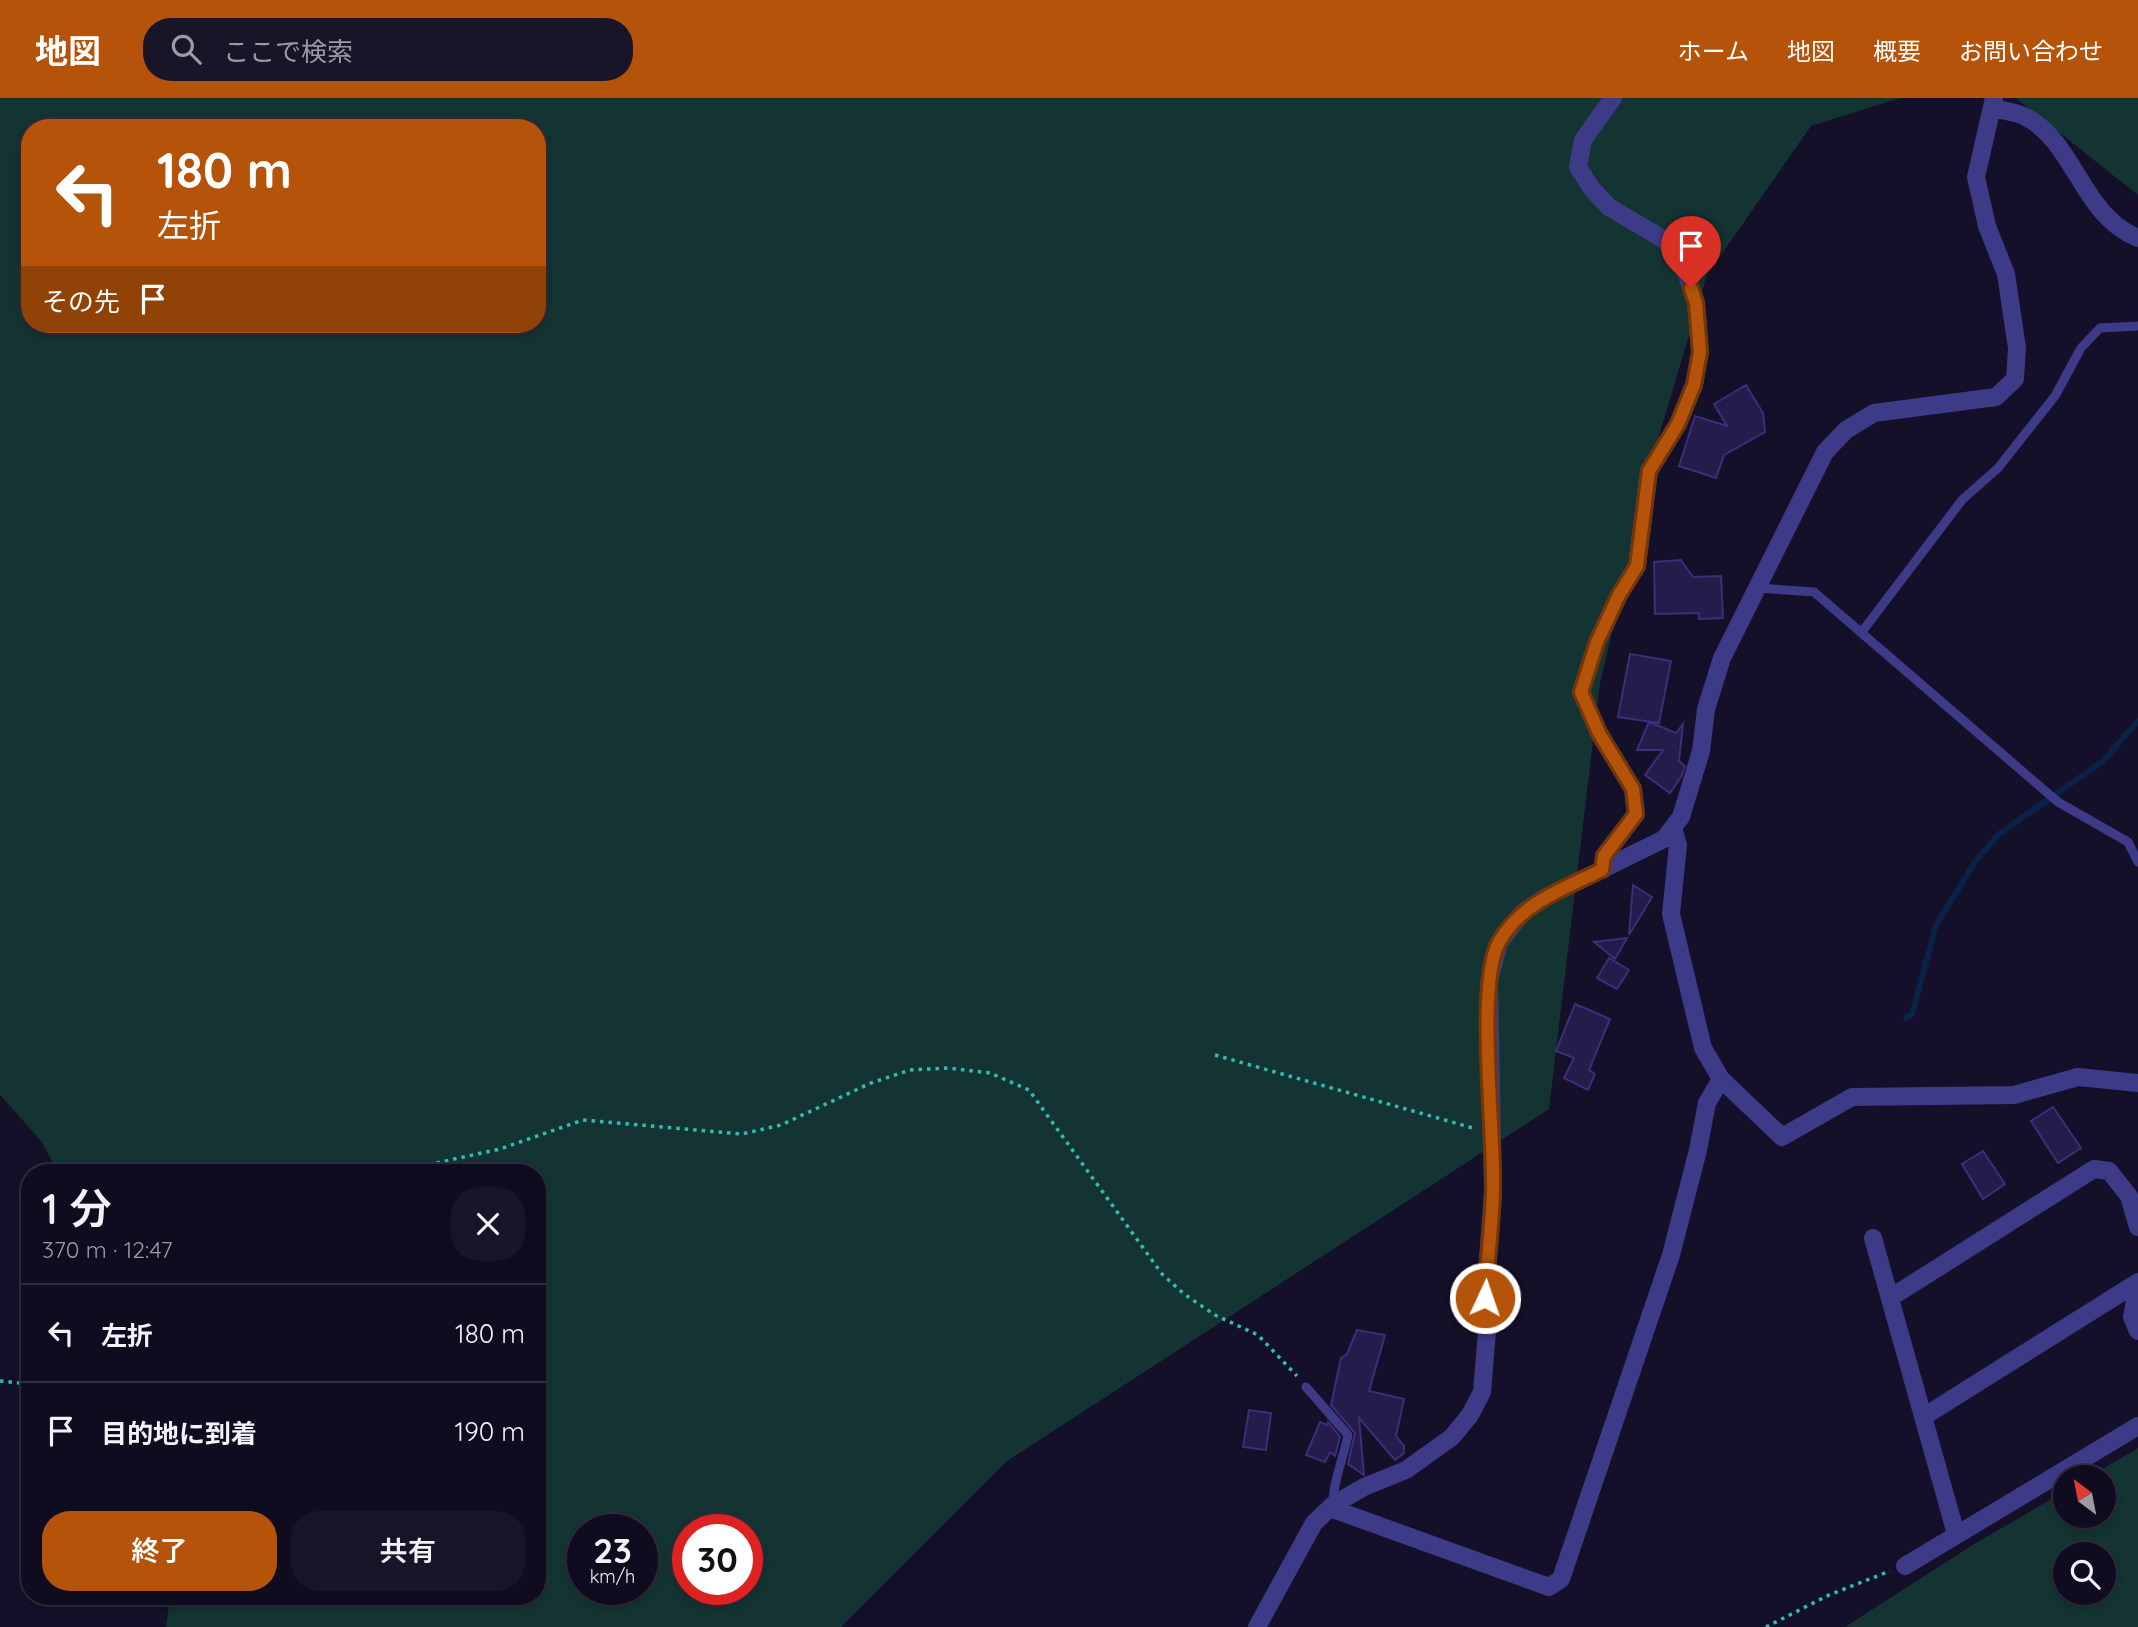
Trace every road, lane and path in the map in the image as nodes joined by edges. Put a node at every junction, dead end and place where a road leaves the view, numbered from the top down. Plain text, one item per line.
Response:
1 (1613, 98) edge
2 (1993, 103) edge
3 (2138, 238) edge
4 (2138, 326) edge
5 (1757, 588) junction
6 (1861, 633) junction
7 (1673, 828) junction
8 (2138, 862) edge
9 (1602, 870) junction
10 (1215, 1055) dead end
11 (1721, 1079) junction
12 (2138, 1083) edge
13 (1492, 1134) junction
14 (432, 1164) edge
15 (2133, 1191) edge
16 (2138, 1227) edge
17 (1873, 1238) dead end
18 (2138, 1283) edge
19 (1890, 1298) junction
20 (2138, 1331) edge
21 (0, 1381) edge
22 (21, 1383) edge
23 (1306, 1387) joint
24 (1923, 1417) junction
25 (2138, 1426) edge
26 (1331, 1507) junction
27 (1956, 1534) junction
28 (1905, 1566) joint
29 (1257, 1627) edge
30 (1766, 1627) edge

1 - 9 street
2 - 3 street
2 - 5 street
4 - 6 lane
5 - 6 lane
5 - 7 street
6 - 8 lane
7 - 9 street
7 - 11 street
9 - 13 street
10 - 13 path
11 - 12 street
11 - 26 street
13 - 26 street
14 - 23 path
15 - 16 street
15 - 19 street
17 - 19 street
18 - 20 street
18 - 24 street
19 - 24 street
21 - 22 path
23 - 26 lane
24 - 27 street
25 - 27 street
26 - 29 street
27 - 28 street
28 - 30 path

